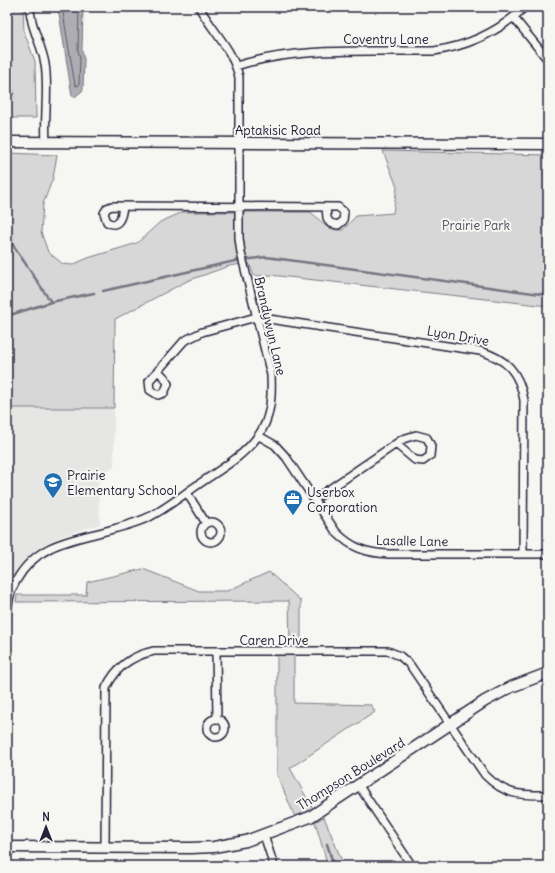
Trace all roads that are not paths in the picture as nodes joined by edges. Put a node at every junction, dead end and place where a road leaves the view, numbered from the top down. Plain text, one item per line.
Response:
1 (30, 7) edge
2 (199, 7) edge
3 (525, 7) edge
4 (514, 18) junction
5 (547, 56) edge
6 (236, 66) junction
7 (7, 142) edge
8 (46, 142) junction
9 (240, 143) junction
10 (548, 144) edge
11 (123, 206) dead end
12 (240, 206) junction
13 (326, 207) dead end
14 (256, 317) junction
15 (158, 371) dead end
16 (259, 436) junction
17 (396, 444) junction
18 (186, 492) junction
19 (315, 499) junction
20 (206, 523) dead end
21 (523, 554) junction
22 (548, 554) edge
23 (7, 650) edge
24 (216, 651) junction
25 (548, 673) edge
26 (7, 682) edge
27 (216, 719) dead end
28 (451, 725) junction
29 (359, 786) junction
30 (548, 795) edge
31 (264, 835) junction
32 (7, 847) edge
33 (105, 848) junction
34 (274, 866) edge
35 (412, 866) edge

1 - 8 street
2 - 6 street, Brandywyn Lane
3 - 4 street, Coventry Lane
4 - 5 street
4 - 6 street, Coventry Lane
6 - 9 street, Brandywyn Lane
7 - 8 street, Aptakisic Road
8 - 9 street, Aptakisic Road
9 - 10 street, Aptakisic Road
9 - 12 street, Brandywyn Lane
11 - 12 street
12 - 13 street
12 - 14 street, Brandywyn Lane
14 - 15 street
14 - 16 street, Brandywyn Lane
14 - 21 street, Lyon Drive
16 - 18 street, Brandywyn Lane
16 - 19 street, Lasalle Lane
17 - 17 street
17 - 19 street
18 - 20 street
18 - 23 street, Brandywyn Lane
19 - 21 street, Lasalle Lane
21 - 22 street, Lasalle Lane
23 - 26 street, Brandywyn Lane
24 - 27 street
24 - 28 street, Caren Drive
24 - 33 street, Caren Drive
25 - 28 street, Thompson Boulevard
28 - 29 street, Thompson Boulevard
28 - 30 street, Caren Drive
29 - 31 street, Thompson Boulevard
29 - 35 street
31 - 33 street, Thompson Boulevard
31 - 34 street
32 - 33 street, Thompson Boulevard

